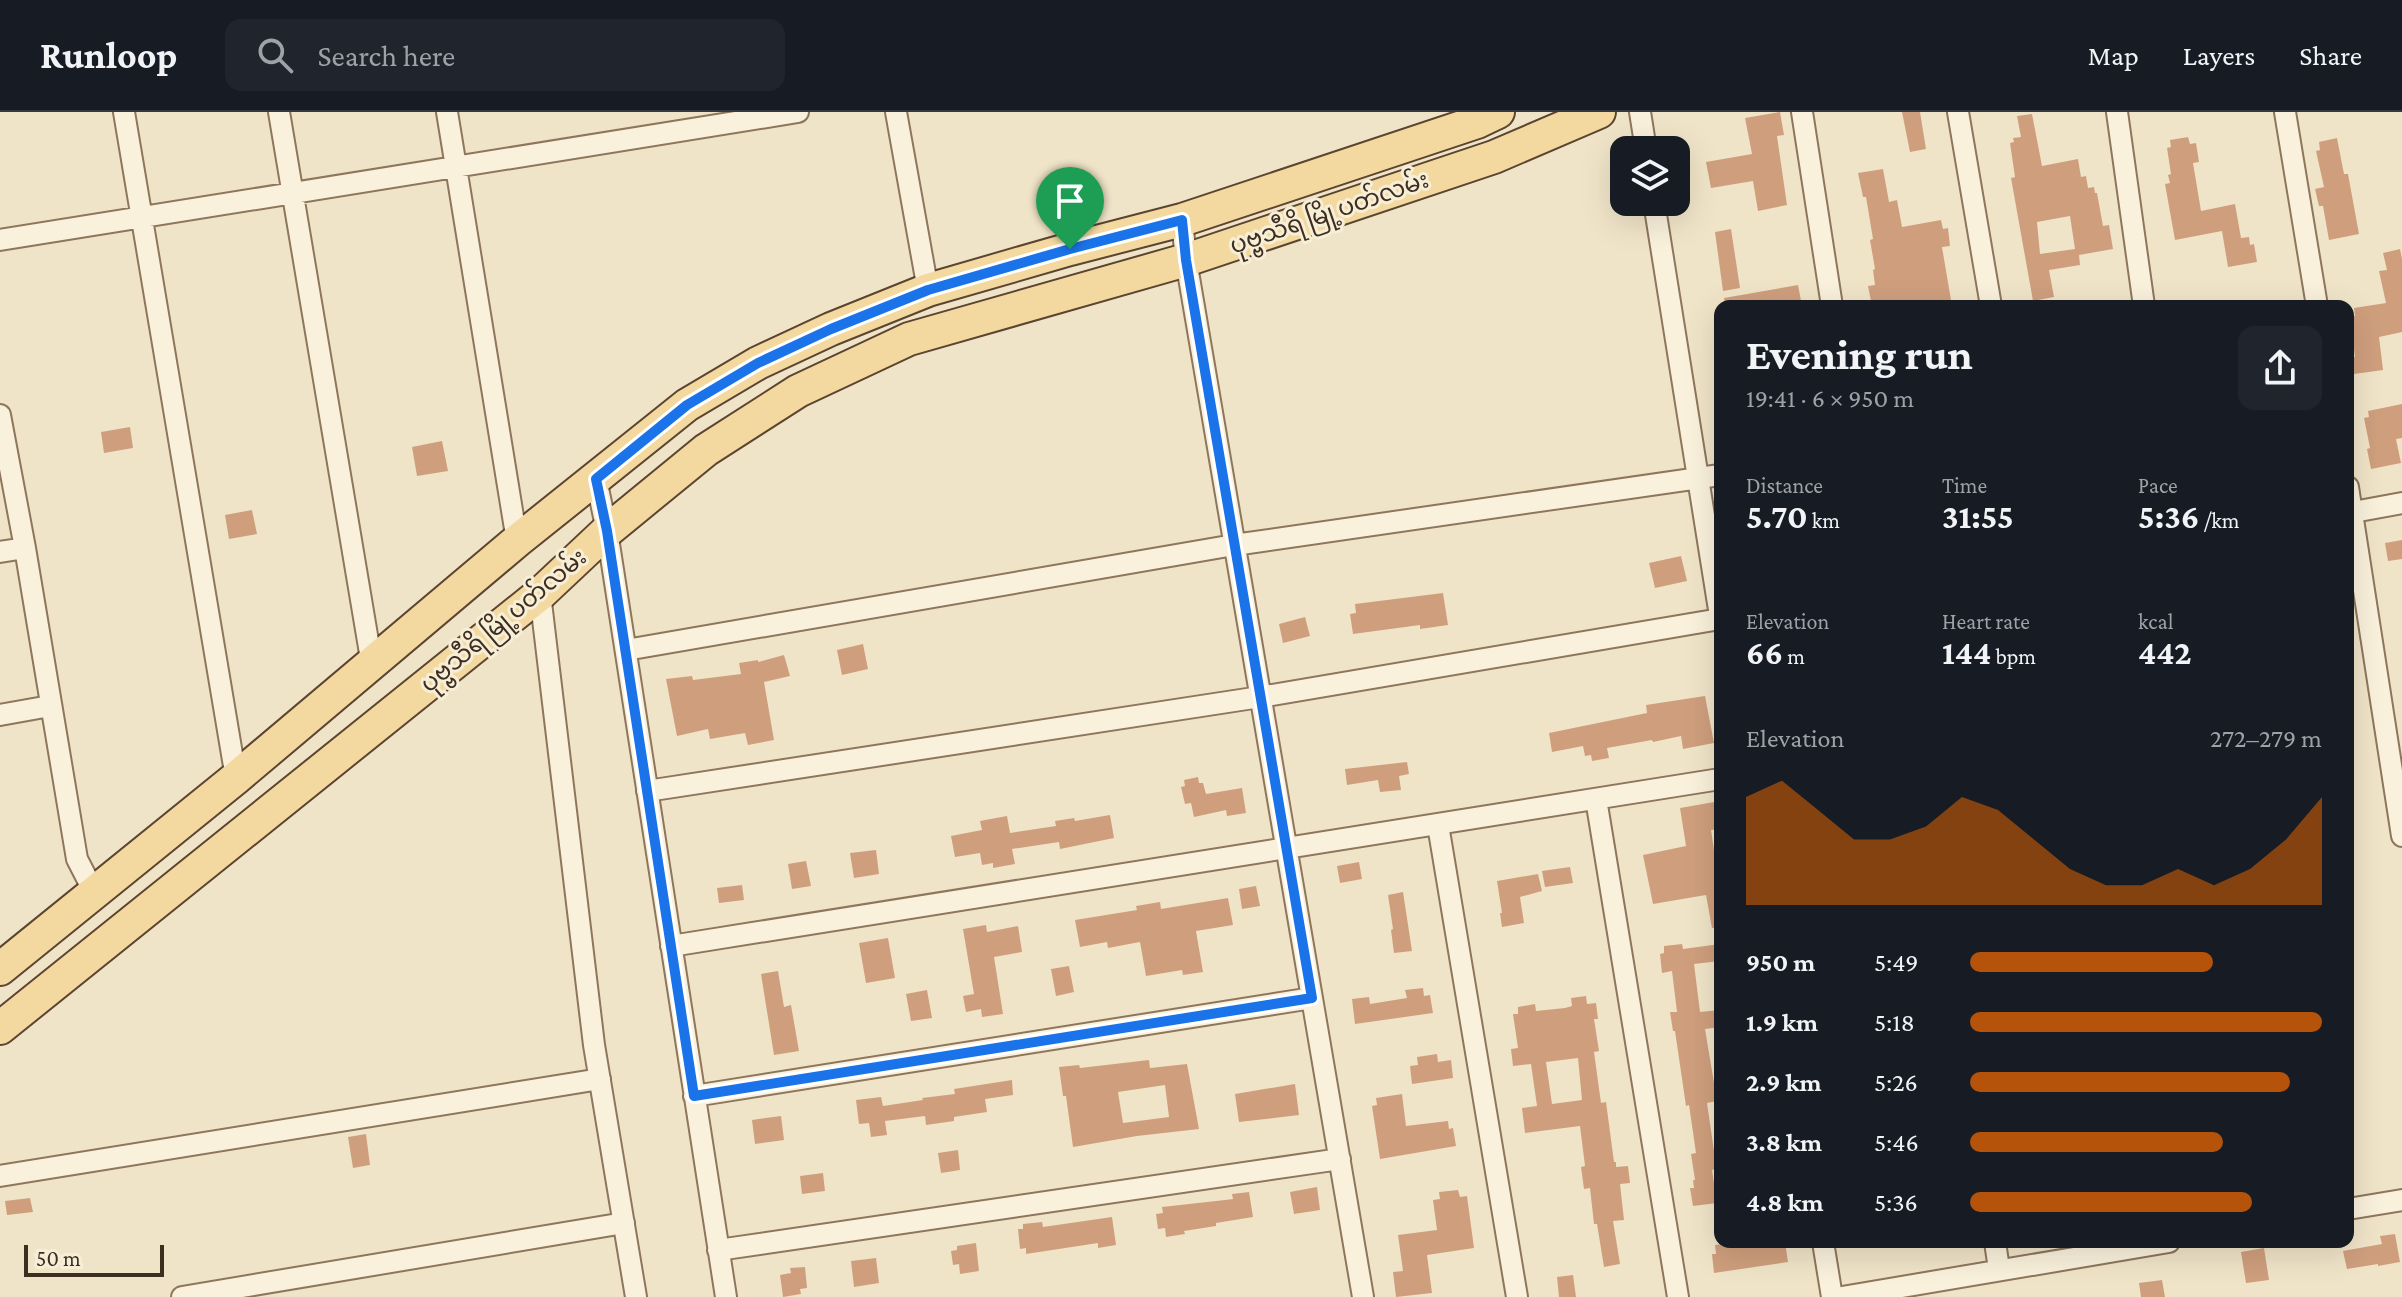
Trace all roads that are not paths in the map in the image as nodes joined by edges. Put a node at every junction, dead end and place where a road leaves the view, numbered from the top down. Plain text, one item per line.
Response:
1 (124, 112) edge
2 (279, 112) edge
3 (447, 112) edge
4 (798, 112) edge
5 (896, 112) edge
6 (1498, 112) edge
7 (1599, 112) edge
8 (1640, 112) edge
9 (1802, 112) edge
10 (1958, 112) edge
11 (2117, 112) edge
12 (2285, 112) edge
13 (1644, 136) edge
14 (456, 166) junction
15 (293, 193) junction
16 (1656, 216) edge
17 (143, 217) junction
18 (1182, 220) junction
19 (0, 240) edge
20 (1186, 260) junction
21 (928, 290) junction
22 (1831, 300) edge
23 (1990, 300) edge
24 (2143, 300) edge
25 (2316, 300) edge
26 (0, 415) edge
27 (1714, 476) edge
28 (596, 479) junction
29 (1698, 479) junction
30 (2402, 503) edge
31 (2354, 511) edge
32 (607, 531) junction
33 (2354, 537) edge
34 (517, 541) junction
35 (1234, 545) junction
36 (25, 548) junction
37 (0, 552) edge
38 (1714, 580) edge
39 (540, 594) junction
40 (1714, 619) edge
41 (626, 650) junction
42 (372, 665) junction
43 (1260, 697) junction
44 (50, 706) junction
45 (0, 715) edge
46 (236, 778) junction
47 (1714, 780) edge
48 (647, 791) junction
49 (1596, 799) junction
50 (1438, 825) junction
51 (2402, 836) edge
52 (1286, 849) junction
53 (95, 894) junction
54 (671, 946) junction
55 (0, 969) edge
56 (1312, 998) junction
57 (0, 1028) edge
58 (600, 1079) junction
59 (694, 1096) junction
60 (1340, 1159) junction
61 (0, 1176) edge
62 (2402, 1200) edge
63 (2354, 1208) edge
64 (624, 1223) junction
65 (1824, 1248) edge
66 (1996, 1248) edge
67 (2122, 1248) edge
68 (718, 1250) junction
69 (1999, 1269) junction
70 (182, 1297) edge
71 (636, 1297) edge
72 (726, 1297) edge
73 (1363, 1297) edge
74 (1517, 1297) edge
75 (1678, 1297) edge
76 (1832, 1297) edge
77 (1842, 1297) edge

1 - 17 street
2 - 15 street
3 - 14 street
4 - 14 street
5 - 21 street
6 - 18 main road, ပုဗ္ဗသီရိ မြို့ပတ်လမ်း
7 - 20 main road, ပုဗ္ဗသီရိ မြို့ပတ်လမ်း
8 - 13 street
9 - 22 street
10 - 23 street
11 - 24 street
12 - 25 street
14 - 15 street
14 - 34 street
15 - 17 street
15 - 42 street
16 - 29 street
17 - 19 street
17 - 46 street
18 - 20 street
18 - 21 main road, ပုဗ္ဗသီရိ မြို့ပတ်လမ်း
20 - 32 main road, ပုဗ္ဗသီရိ မြို့ပတ်လမ်း
20 - 35 street
21 - 28 main road, ပုဗ္ဗသီရိ မြို့ပတ်လမ်း
26 - 36 street
27 - 29 street
28 - 32 street
28 - 34 main road, ပုဗ္ဗသီရိ မြို့ပတ်လမ်း
29 - 35 street
29 - 38 street
30 - 31 street
32 - 39 main road, ပုဗ္ဗသီရိ မြို့ပတ်လမ်း
32 - 41 street
33 - 51 street
34 - 42 main road, ပုဗ္ဗသီရိ မြို့ပတ်လမ်း
35 - 41 street
35 - 43 street
36 - 37 street
36 - 44 street
39 - 57 main road, ပုဗ္ဗသီရိ မြို့ပတ်လမ်း
39 - 58 street
40 - 43 street
41 - 48 street
42 - 46 main road, ပုဗ္ဗသီရိ မြို့ပတ်လမ်း
43 - 48 street
43 - 52 street
44 - 45 street
44 - 53 street
46 - 53 main road, ပုဗ္ဗသီရိ မြို့ပတ်လမ်း
47 - 49 street
48 - 54 street
49 - 50 street
49 - 75 street
50 - 52 street
50 - 74 street
52 - 54 street
52 - 56 street
53 - 55 main road, ပုဗ္ဗသီရိ မြို့ပတ်လမ်း
54 - 59 street
56 - 59 street
56 - 60 street
58 - 61 street
58 - 64 street
59 - 68 street
60 - 68 street
60 - 73 street
62 - 63 street
64 - 70 street
64 - 71 street
65 - 76 street
66 - 69 street
67 - 69 street
68 - 72 street
69 - 77 street

